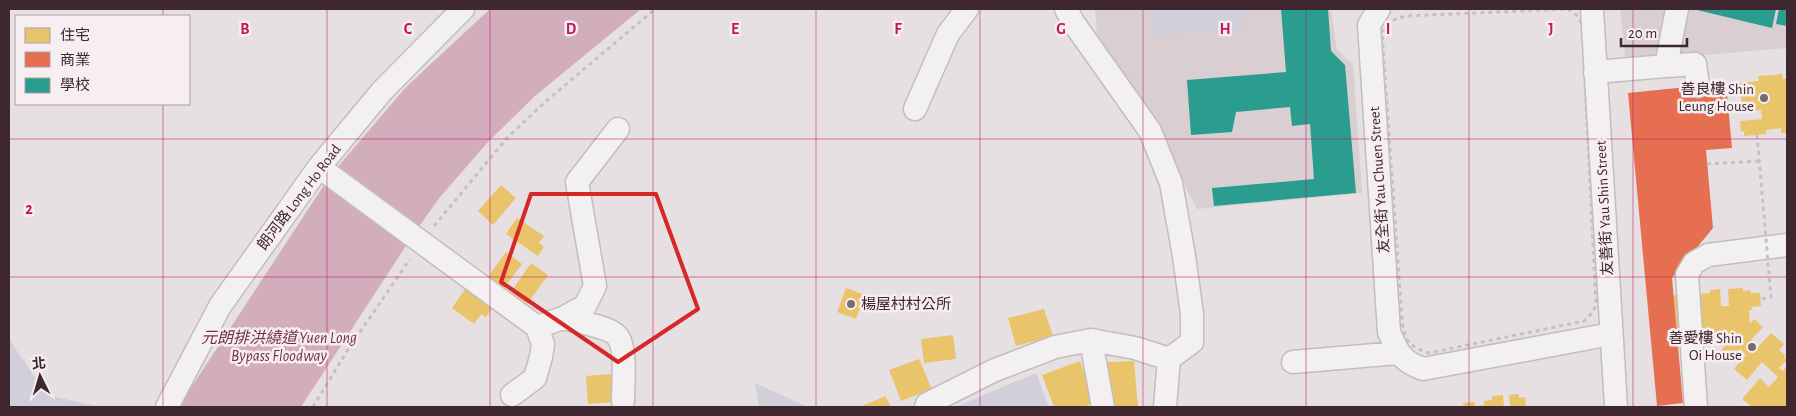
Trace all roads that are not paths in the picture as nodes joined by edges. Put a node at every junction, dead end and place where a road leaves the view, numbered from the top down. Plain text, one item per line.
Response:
1 (463, 9) edge
2 (967, 9) edge
3 (1066, 9) edge
4 (1379, 9) edge
5 (1592, 9) edge
6 (1677, 9) edge
7 (1666, 66) junction
8 (1596, 72) junction
9 (1698, 86) dead end
10 (915, 109) dead end
11 (618, 129) dead end
12 (319, 167) junction
13 (1787, 245) edge
14 (562, 318) junction
15 (537, 327) junction
16 (1611, 334) junction
17 (1091, 340) junction
18 (1398, 353) junction
19 (1169, 359) junction
20 (1293, 362) dead end
21 (512, 395) dead end
22 (623, 401) dead end
23 (167, 407) edge
24 (926, 407) edge
25 (1103, 407) edge
26 (1166, 407) edge
27 (1616, 407) edge
28 (1696, 407) edge

1 - 12 street, 朗河路 Long Ho Road
2 - 10 street
3 - 19 street
4 - 18 street, 友全街 Yau Chuen Street
5 - 8 street, 友善街 Yau Shin Street
6 - 7 street
7 - 8 street
7 - 9 street
8 - 16 street, 友善街 Yau Shin Street
11 - 14 street
12 - 15 street
12 - 23 street, 朗河路 Long Ho Road
13 - 28 street
14 - 15 street
14 - 22 street
15 - 21 street
16 - 18 street
16 - 27 street, 友善街 Yau Shin Street
17 - 19 street
17 - 24 street
17 - 25 street
18 - 20 street
19 - 26 street

